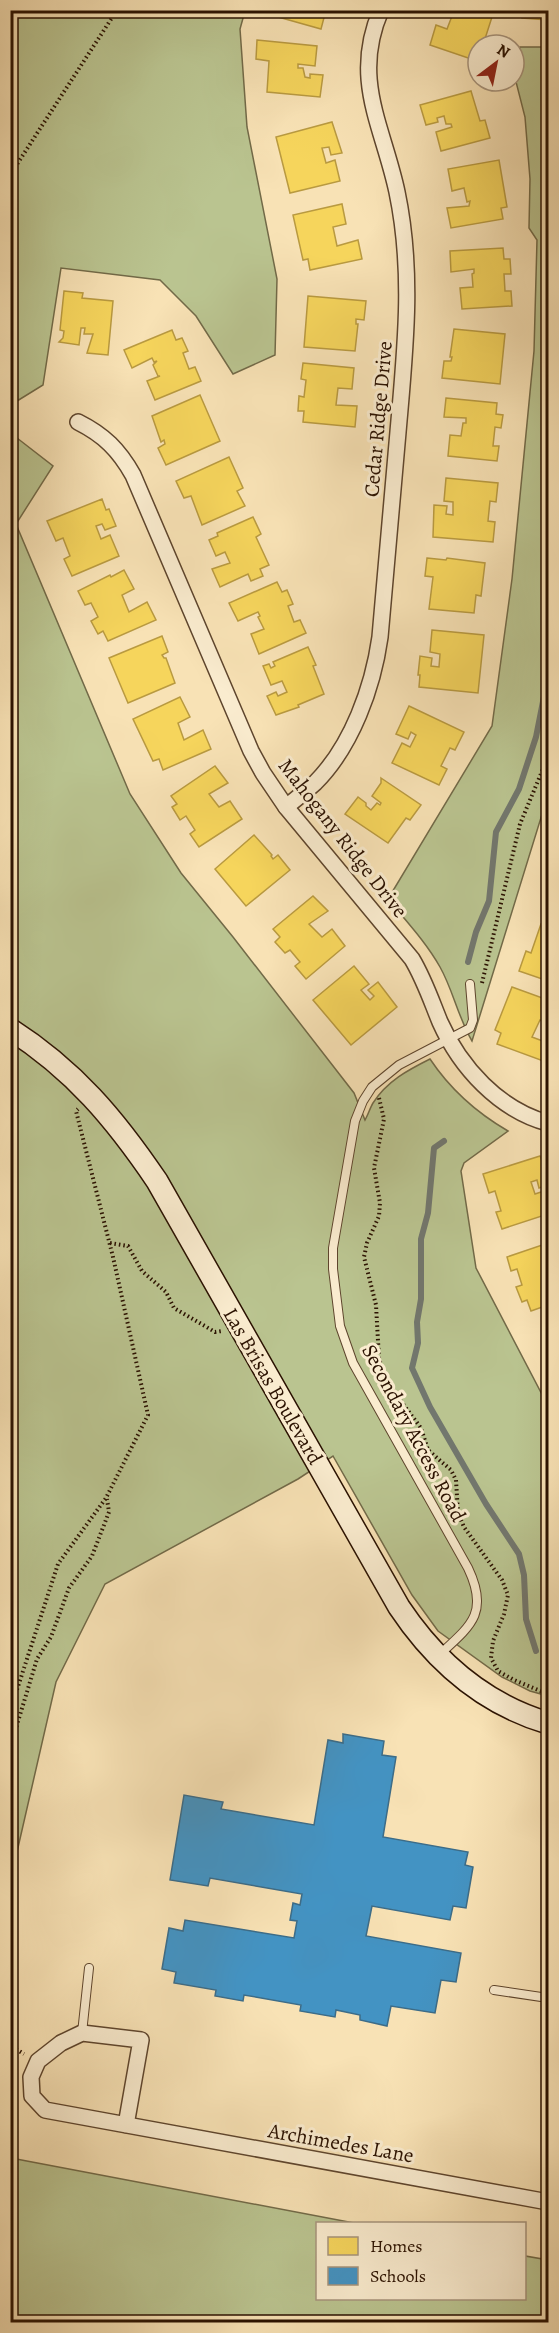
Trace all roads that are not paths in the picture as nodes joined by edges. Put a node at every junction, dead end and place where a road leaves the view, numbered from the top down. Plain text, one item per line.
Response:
1 (381, 10) edge
2 (78, 422) dead end
3 (286, 807) junction
4 (470, 984) dead end
5 (10, 1029) edge
6 (448, 1038) junction
7 (549, 1123) edge
8 (437, 1657) junction
9 (549, 1723) edge
10 (89, 1968) dead end
11 (494, 1990) dead end
12 (549, 1998) edge
13 (82, 2032) junction
14 (126, 2125) junction
15 (549, 2202) edge

1 - 3 street, Cedar Ridge Drive
2 - 3 street, Mahogany Ridge Drive
3 - 6 street, Mahogany Ridge Drive
4 - 6 lane, Secondary Access Road
5 - 8 street, Las Brisas Boulevard
6 - 7 street, Mahogany Ridge Drive
6 - 8 lane, Secondary Access Road
8 - 9 street, Las Brisas Boulevard
10 - 13 lane
11 - 12 lane
13 - 14 street
13 - 14 street, Archimedes Lane
14 - 15 street, Archimedes Lane

